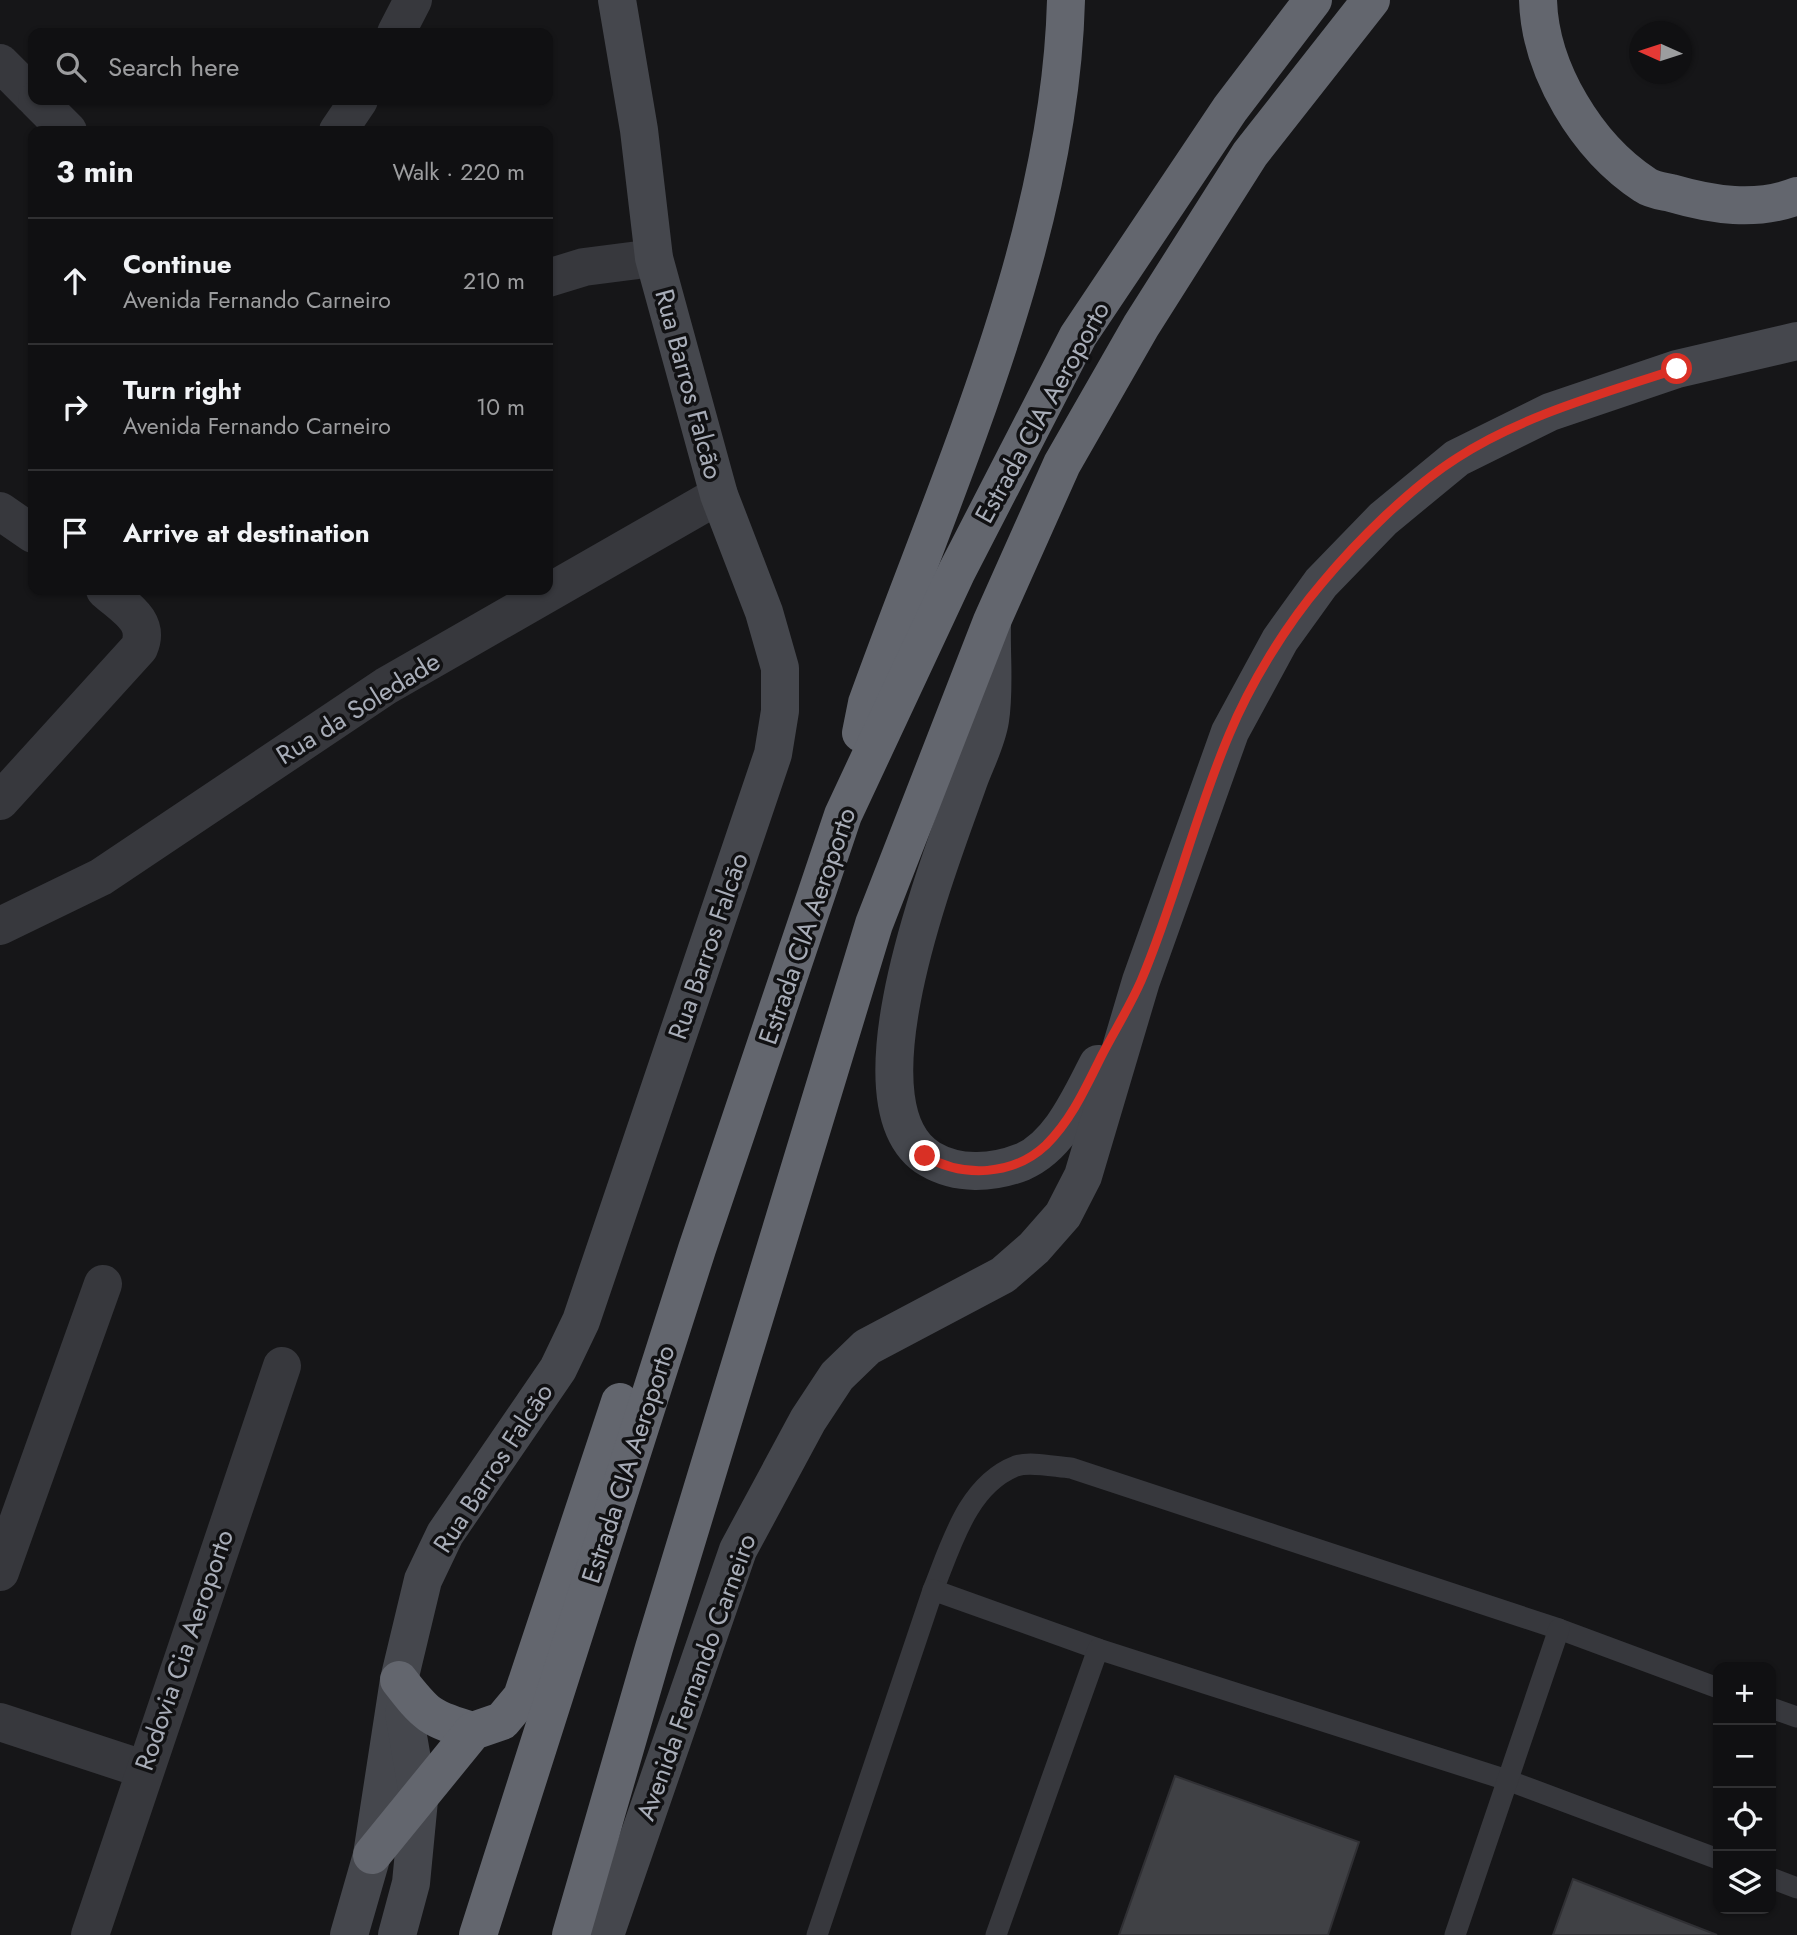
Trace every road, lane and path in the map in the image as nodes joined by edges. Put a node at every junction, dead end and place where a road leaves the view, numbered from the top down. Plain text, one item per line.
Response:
1 (413, 0) edge
2 (617, 0) edge
3 (1066, 0) edge
4 (1313, 0) edge
5 (1371, 0) edge
6 (1538, 0) edge
7 (399, 28) edge
8 (0, 63) edge
9 (28, 91) edge
10 (42, 105) edge
11 (356, 105) edge
12 (63, 126) edge
13 (341, 126) edge
14 (1797, 196) edge
15 (654, 258) junction
16 (553, 276) edge
17 (1797, 341) edge
18 (719, 495) junction
19 (0, 511) edge
20 (28, 531) edge
21 (553, 590) edge
22 (111, 595) edge
23 (545, 595) edge
24 (992, 621) junction
25 (0, 801) edge
26 (843, 815) junction
27 (0, 926) edge
28 (1140, 981) junction
29 (697, 1249) junction
30 (103, 1284) dead end
31 (282, 1366) dead end
32 (0, 1573) edge
33 (933, 1590) junction
34 (1559, 1629) junction
35 (1098, 1649) junction
36 (399, 1680) junction
37 (1713, 1686) edge
38 (1776, 1710) edge
39 (1797, 1717) edge
40 (0, 1722) edge
41 (472, 1731) junction
42 (143, 1769) junction
43 (1507, 1780) junction
44 (419, 1800) junction
45 (372, 1854) junction
46 (1713, 1857) edge
47 (1776, 1880) edge
48 (1797, 1888) edge
49 (90, 1935) edge
50 (349, 1935) edge
51 (397, 1935) edge
52 (478, 1935) edge
53 (571, 1935) edge
54 (605, 1935) edge
55 (817, 1935) edge
56 (996, 1935) edge
57 (1455, 1935) edge

1 - 7 street
2 - 15 street, Rua Barros Falcão
3 - 26 highway
4 - 26 highway, Estrada CIA Aeroporto
5 - 24 highway, Estrada CIA Aeroporto
6 - 14 highway
8 - 9 street
10 - 12 street
11 - 13 street
15 - 16 street
15 - 18 street, Rua Barros Falcão
17 - 28 street, Avenida Fernando Carneiro
18 - 21 street, Rua da Soledade
18 - 36 street, Rua Barros Falcão
19 - 20 street
22 - 25 street
23 - 27 street, Rua da Soledade
24 - 28 street, Avenida Fernando Carneiro
24 - 53 highway, Estrada CIA Aeroporto
26 - 29 highway, Estrada CIA Aeroporto
28 - 54 street, Avenida Fernando Carneiro
29 - 41 highway
29 - 52 highway, Estrada CIA Aeroporto
30 - 32 street
31 - 42 street, Rodovia Cia Aeroporto
33 - 34 lane
33 - 35 lane
33 - 55 lane
34 - 37 lane
34 - 43 lane
35 - 43 lane
35 - 56 lane
36 - 41 highway
36 - 44 street
36 - 45 street, Rua Barros Falcão
38 - 39 lane
40 - 42 street
41 - 44 highway
42 - 49 street, Rodovia Cia Aeroporto
43 - 46 lane
43 - 57 lane
44 - 45 highway
44 - 51 street
45 - 50 street, Rua Barros Falcão
47 - 48 lane

